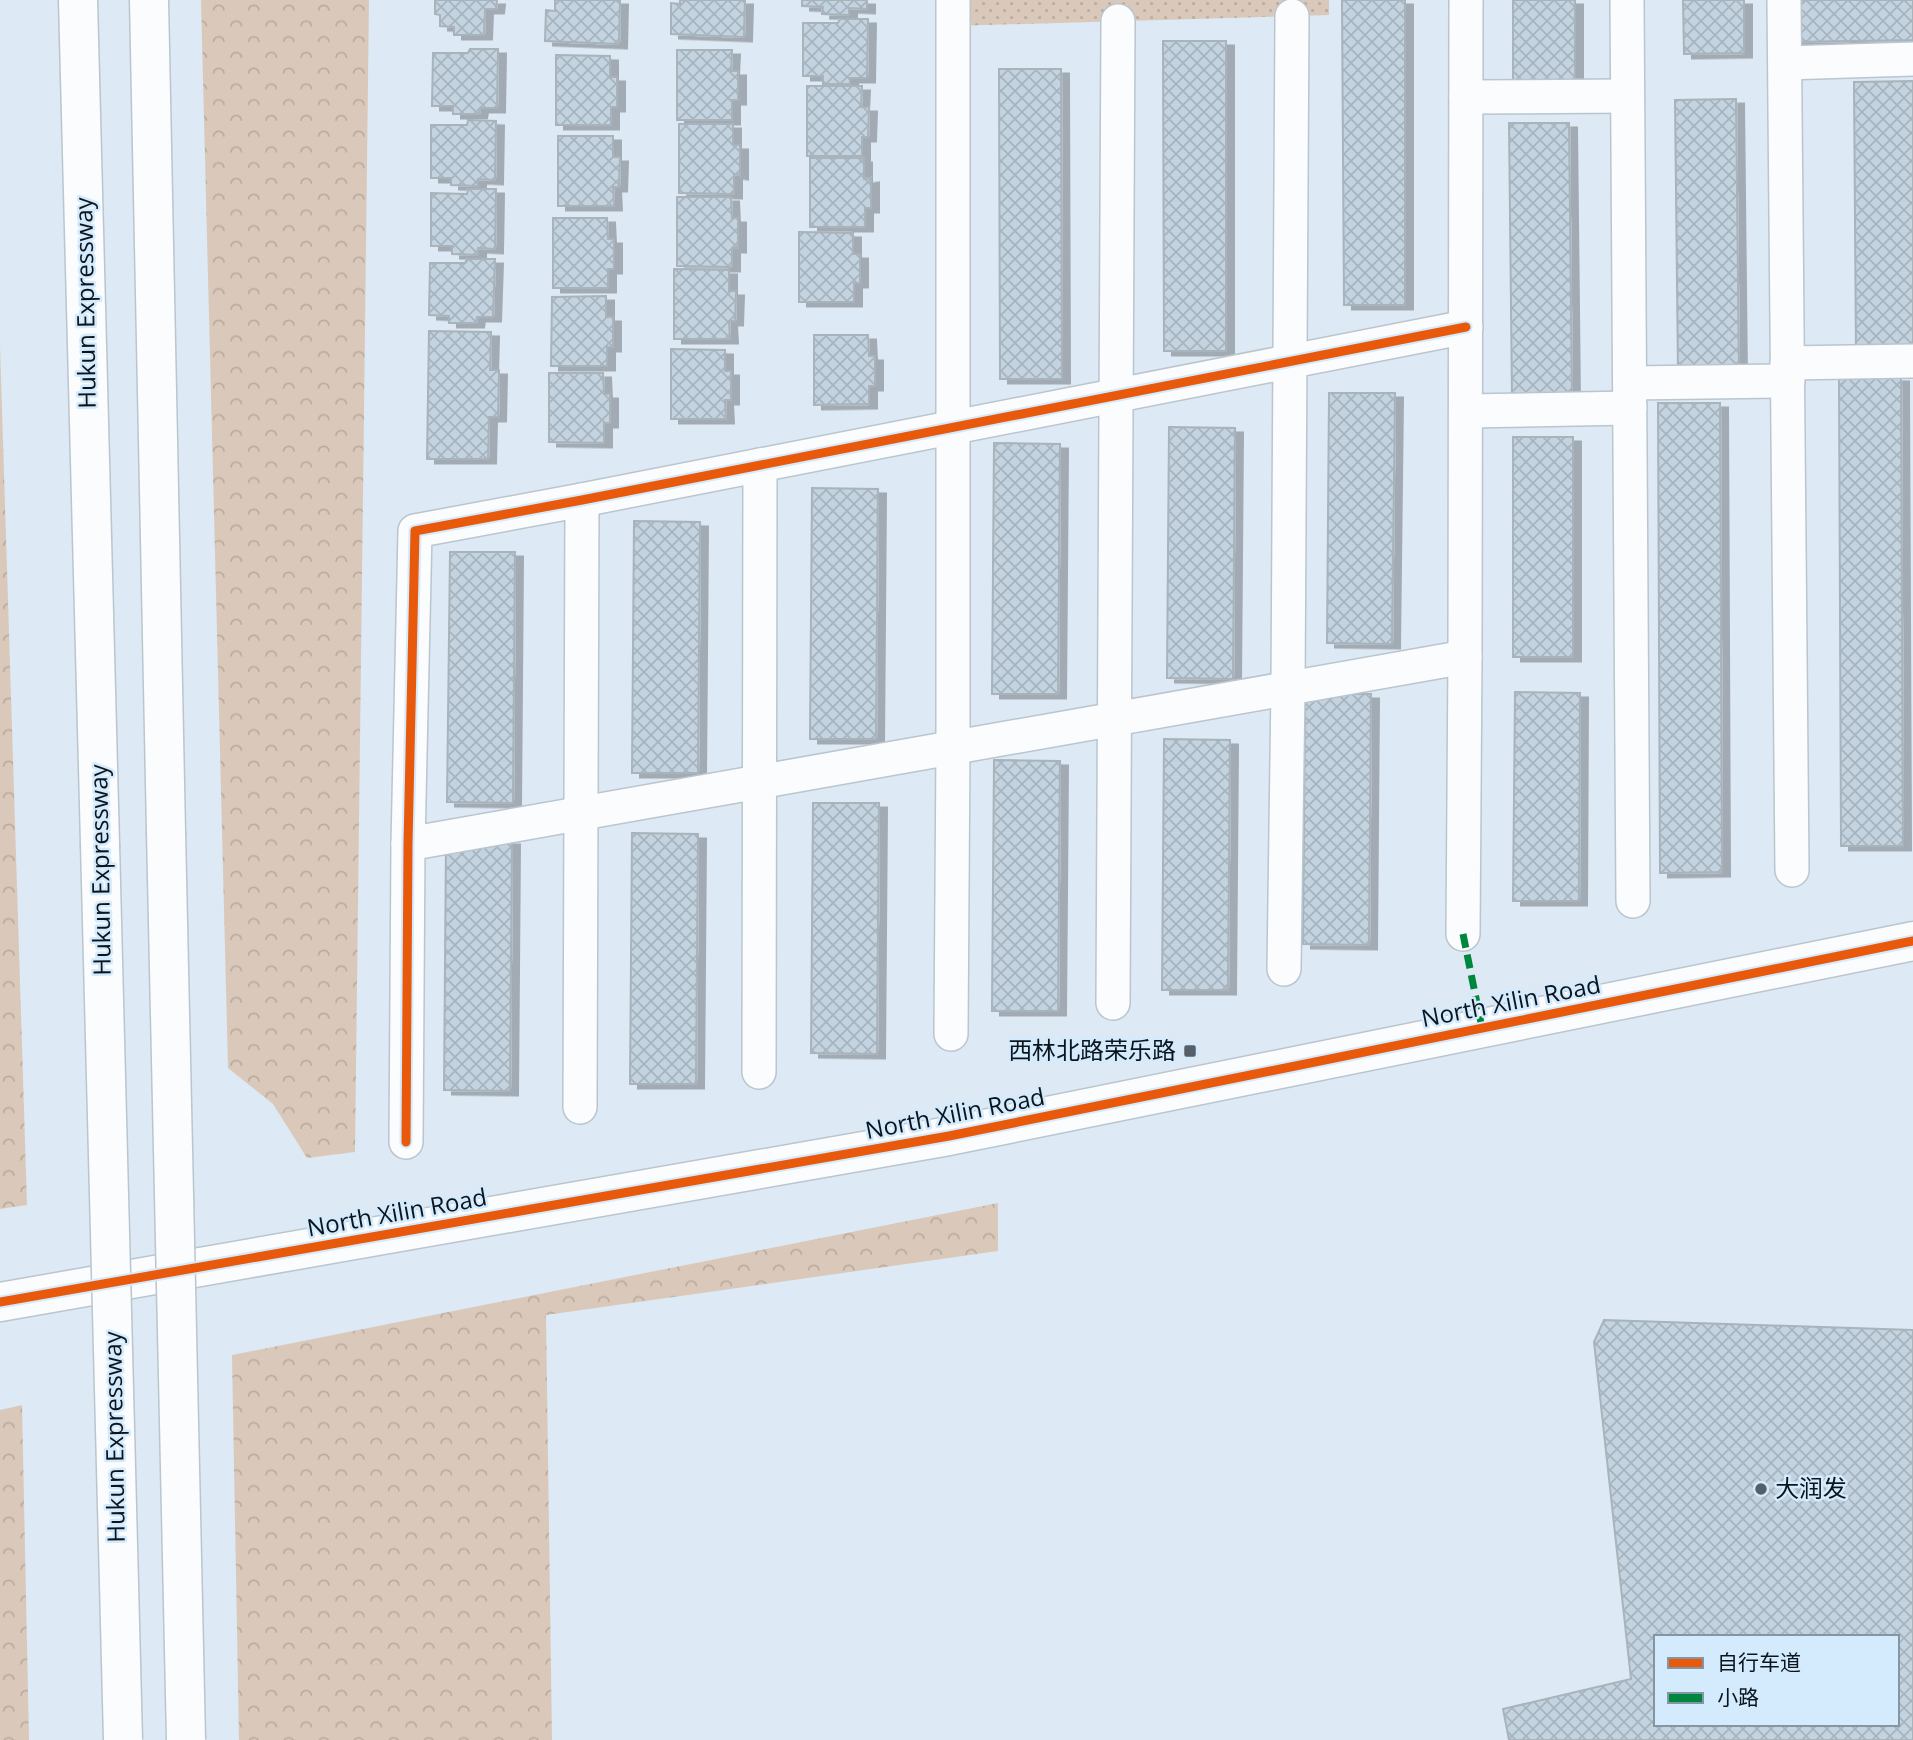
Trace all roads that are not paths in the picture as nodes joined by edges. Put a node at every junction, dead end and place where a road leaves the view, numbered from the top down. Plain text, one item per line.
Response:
1 (78, 0) edge
2 (149, 0) edge
3 (953, 0) edge
4 (1466, 0) edge
5 (1627, 0) edge
6 (1784, 0) edge
7 (1292, 16) dead end
8 (1118, 21) dead end
9 (1913, 59) edge
10 (1785, 63) junction
11 (1627, 96) junction
12 (1466, 97) junction
13 (1466, 327) junction
14 (1290, 361) junction
15 (1913, 361) edge
16 (1788, 372) junction
17 (1116, 395) junction
18 (1630, 396) junction
19 (1466, 411) junction
20 (953, 427) junction
21 (760, 465) junction
22 (582, 500) junction
23 (1465, 657) junction
24 (1288, 688) junction
25 (1113, 719) junction
26 (953, 747) junction
27 (759, 782) junction
28 (581, 814) junction
29 (408, 844) junction
30 (1792, 870) dead end
31 (1633, 901) dead end
32 (1463, 934) dead end
33 (1913, 941) edge
34 (1284, 969) dead end
35 (1112, 1003) dead end
36 (951, 1034) dead end
37 (758, 1072) dead end
38 (580, 1107) dead end
39 (406, 1142) dead end
40 (0, 1302) edge
41 (123, 1740) edge
42 (186, 1740) edge

1 - 41 main road, Hukun Expressway, bridge
2 - 42 main road, bridge
3 - 20 street
4 - 12 street
5 - 11 street
6 - 10 street
7 - 14 street
8 - 17 street
9 - 10 street
10 - 16 street
11 - 12 street
11 - 18 street
12 - 13 street
13 - 14 street
13 - 19 street
14 - 17 street
14 - 24 street
15 - 16 street
16 - 18 street
16 - 30 street
17 - 20 street
17 - 25 street
18 - 19 street
18 - 31 street
19 - 23 street
20 - 21 street
20 - 26 street
21 - 22 street
21 - 27 street
22 - 28 street
22 - 29 street
23 - 24 street
23 - 32 street
24 - 25 street
24 - 34 street
25 - 26 street
25 - 35 street
26 - 27 street
26 - 36 street
27 - 28 street
27 - 37 street
28 - 29 street
28 - 38 street
29 - 39 street
33 - 40 main road, North Xilin Road

